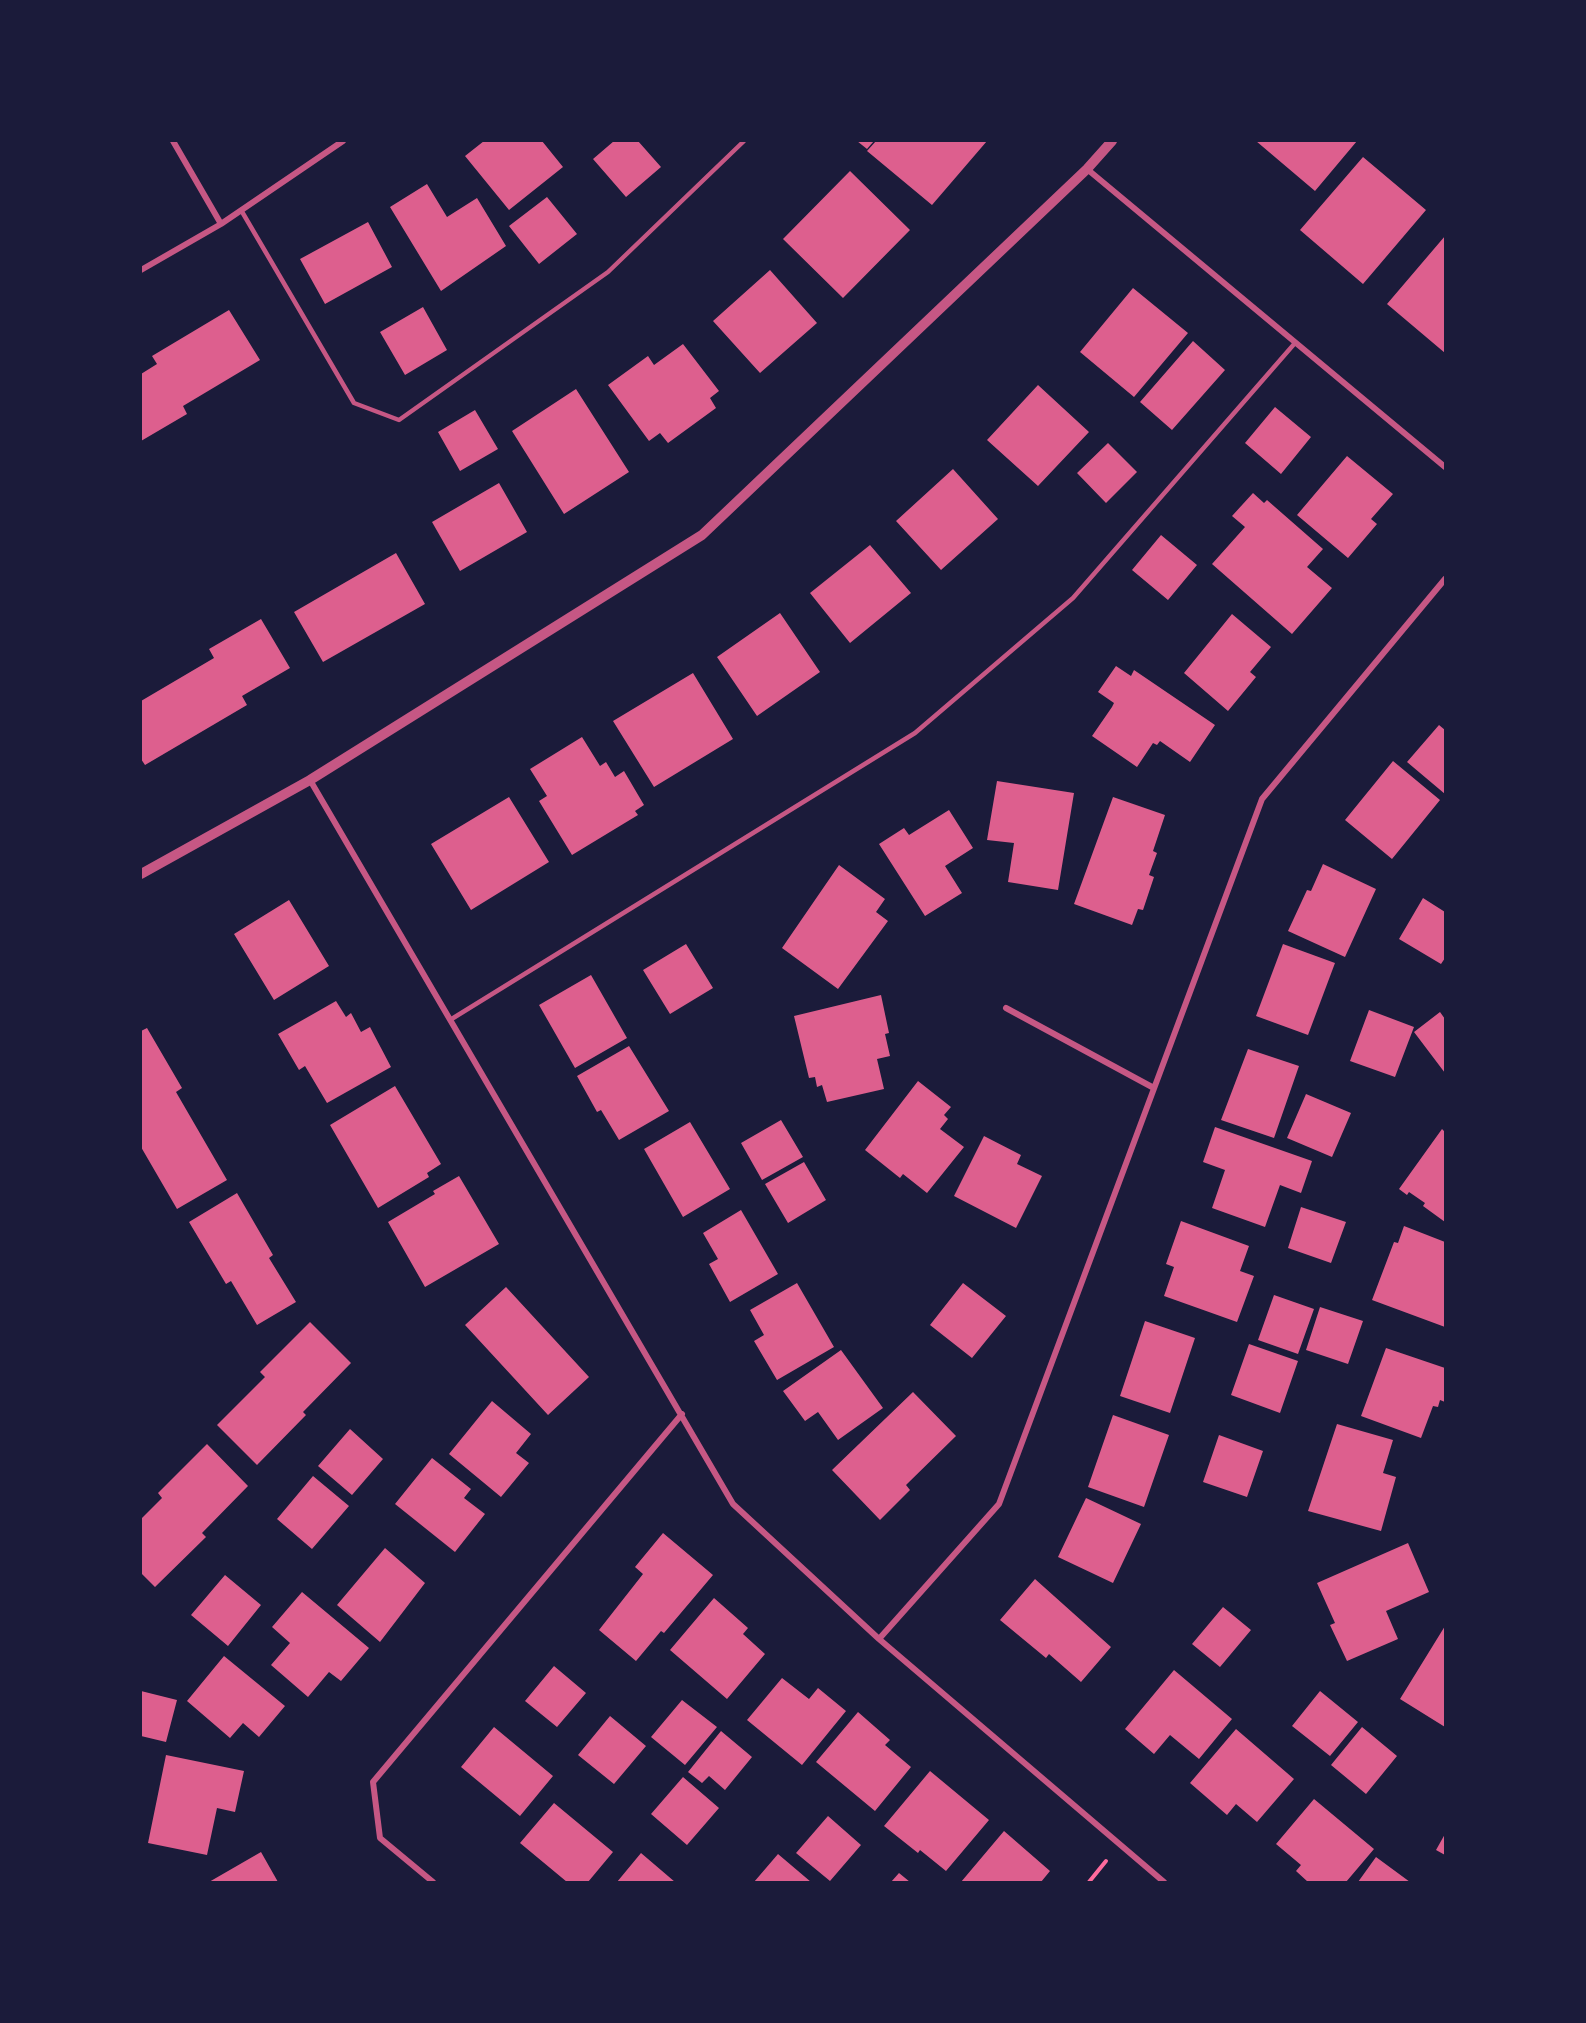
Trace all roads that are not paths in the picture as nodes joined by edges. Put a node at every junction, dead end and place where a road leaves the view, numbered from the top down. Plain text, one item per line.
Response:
1 (173, 141) edge
2 (343, 141) edge
3 (744, 141) edge
4 (1112, 141) edge
5 (1088, 169) junction
6 (241, 210) junction
7 (221, 224) junction
8 (141, 270) edge
9 (1295, 343) junction
10 (1445, 467) edge
11 (1445, 579) edge
12 (310, 780) junction
13 (141, 874) edge
14 (1006, 1008) dead end
15 (450, 1020) junction
16 (1152, 1087) junction
17 (682, 1414) junction
18 (879, 1640) junction
19 (433, 1882) edge
20 (1164, 1882) edge

1 - 7 street
2 - 6 street
3 - 6 lane
4 - 5 street
5 - 9 street
5 - 12 street
6 - 7 street
7 - 8 street
9 - 10 street
9 - 15 lane
11 - 16 street
12 - 13 street
12 - 15 street
14 - 16 street
15 - 17 street
16 - 18 street
17 - 18 street
17 - 19 street
18 - 20 street

